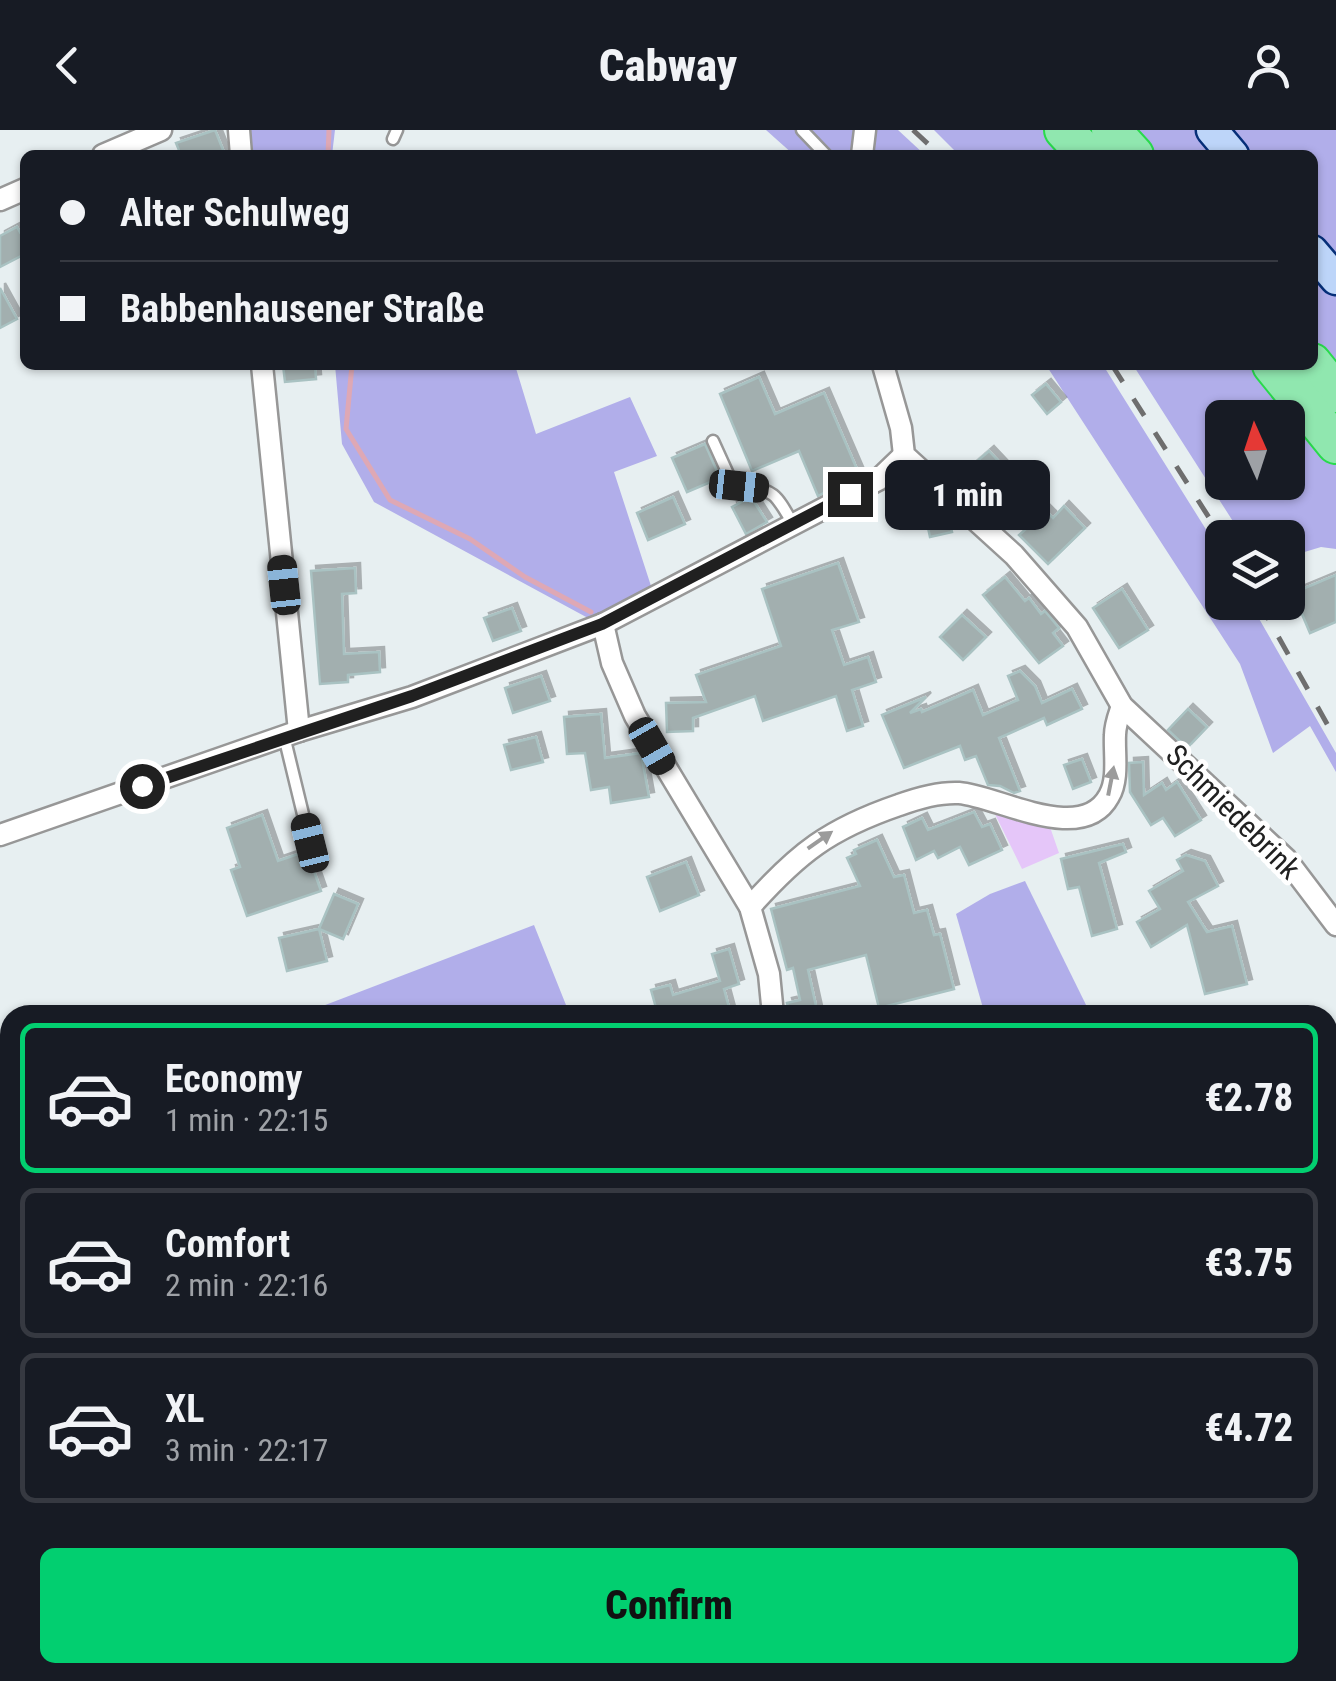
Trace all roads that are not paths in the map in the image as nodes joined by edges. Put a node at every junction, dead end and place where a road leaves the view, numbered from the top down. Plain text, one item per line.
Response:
1 (161, 130) edge
2 (802, 130) edge
3 (1064, 130) edge
4 (1111, 130) edge
5 (1212, 130) edge
6 (115, 150) edge
7 (821, 150) edge
8 (1082, 150) edge
9 (1129, 150) edge
10 (1229, 150) edge
11 (1318, 258) edge
12 (1336, 279) edge
13 (262, 370) edge
14 (884, 370) edge
15 (1276, 370) edge
16 (1318, 370) edge
17 (1336, 393) edge
18 (713, 441) dead end
19 (1336, 444) edge
20 (904, 455) junction
21 (793, 524) junction
22 (602, 624) junction
23 (1122, 706) junction
24 (291, 734) junction
25 (0, 836) edge
26 (310, 843) dead end
27 (750, 907) junction
28 (1336, 925) edge
29 (772, 1005) edge

1 - 6 street
2 - 7 lane
3 - 8 highway
4 - 9 highway
5 - 10 main road
11 - 12 main road
13 - 24 street
14 - 20 street
15 - 19 highway
16 - 17 highway
18 - 21 lane
20 - 21 street
20 - 23 street, Schmiedebrink
21 - 22 street
22 - 24 street
22 - 27 street
27 -> 23 street
23 - 28 street, Schmiedebrink
24 - 25 street
24 - 26 lane
27 - 29 street

